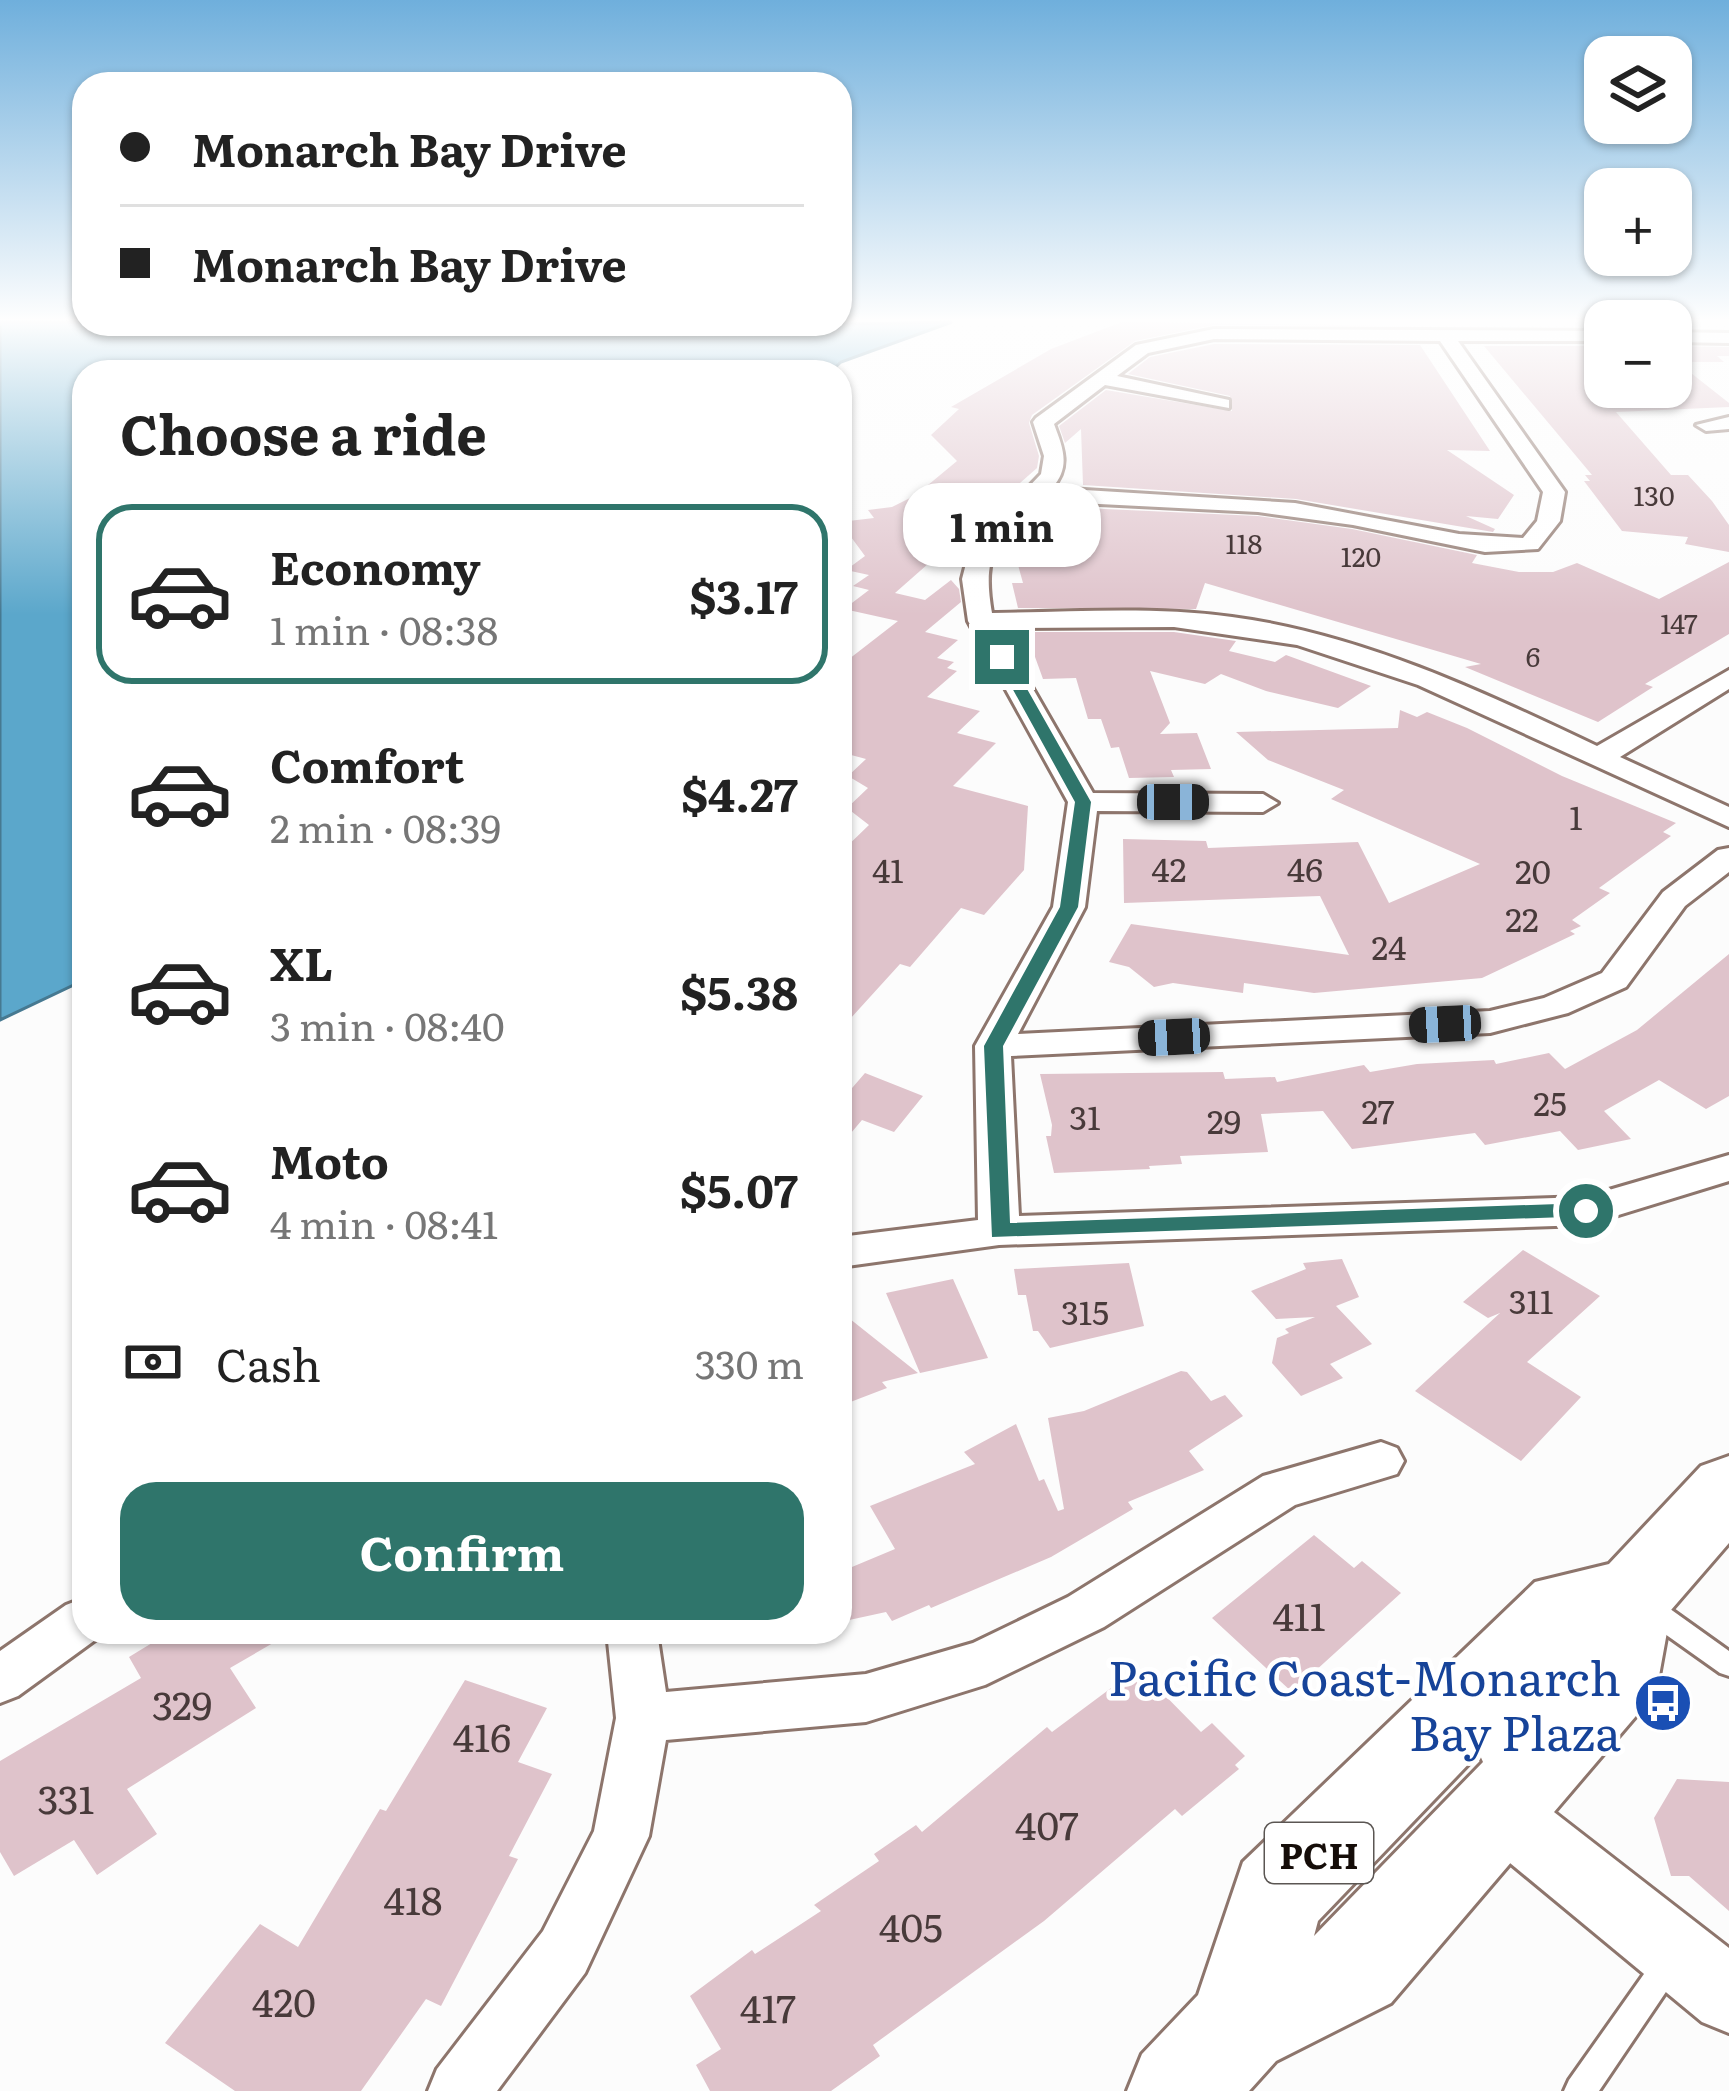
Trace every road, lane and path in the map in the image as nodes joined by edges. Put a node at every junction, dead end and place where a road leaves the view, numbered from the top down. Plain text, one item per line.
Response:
1 (1046, 420) edge
2 (1504, 420) edge
3 (1729, 423) edge
4 (1706, 425) dead end
5 (1037, 494) junction
6 (981, 621) junction
7 (1729, 678) edge
8 (1601, 756) junction
9 (1729, 795) edge
10 (1083, 802) junction
11 (1262, 803) dead end
12 (1729, 818) edge
13 (1729, 857) edge
14 (993, 1046) junction
15 (1729, 1168) edge
16 (999, 1232) junction
17 (852, 1250) edge
18 (1381, 1461) dead end
19 (1729, 1488) edge
20 (1621, 1598) junction
21 (72, 1629) edge
22 (634, 1644) edge
23 (1729, 1665) edge
24 (0, 1680) edge
25 (643, 1718) junction
26 (1499, 1810) junction
27 (1702, 1974) edge
28 (1210, 2058) edge
29 (459, 2091) edge
30 (1580, 2091) edge

1 - 5 street
2 - 5 street
3 - 4 street
5 - 6 street
6 - 8 street
6 - 10 street
7 - 8 street
8 - 9 street
8 - 12 street
10 - 11 street
10 - 14 street
13 - 14 street
14 - 16 street
15 - 16 street
16 - 17 street
18 - 25 street
19 - 20 highway
20 - 23 lane
20 - 26 highway, PCH
20 - 28 highway, PCH
21 - 24 street
22 - 25 street
25 - 29 street
26 - 27 street
26 - 28 highway, PCH
27 - 30 lane

